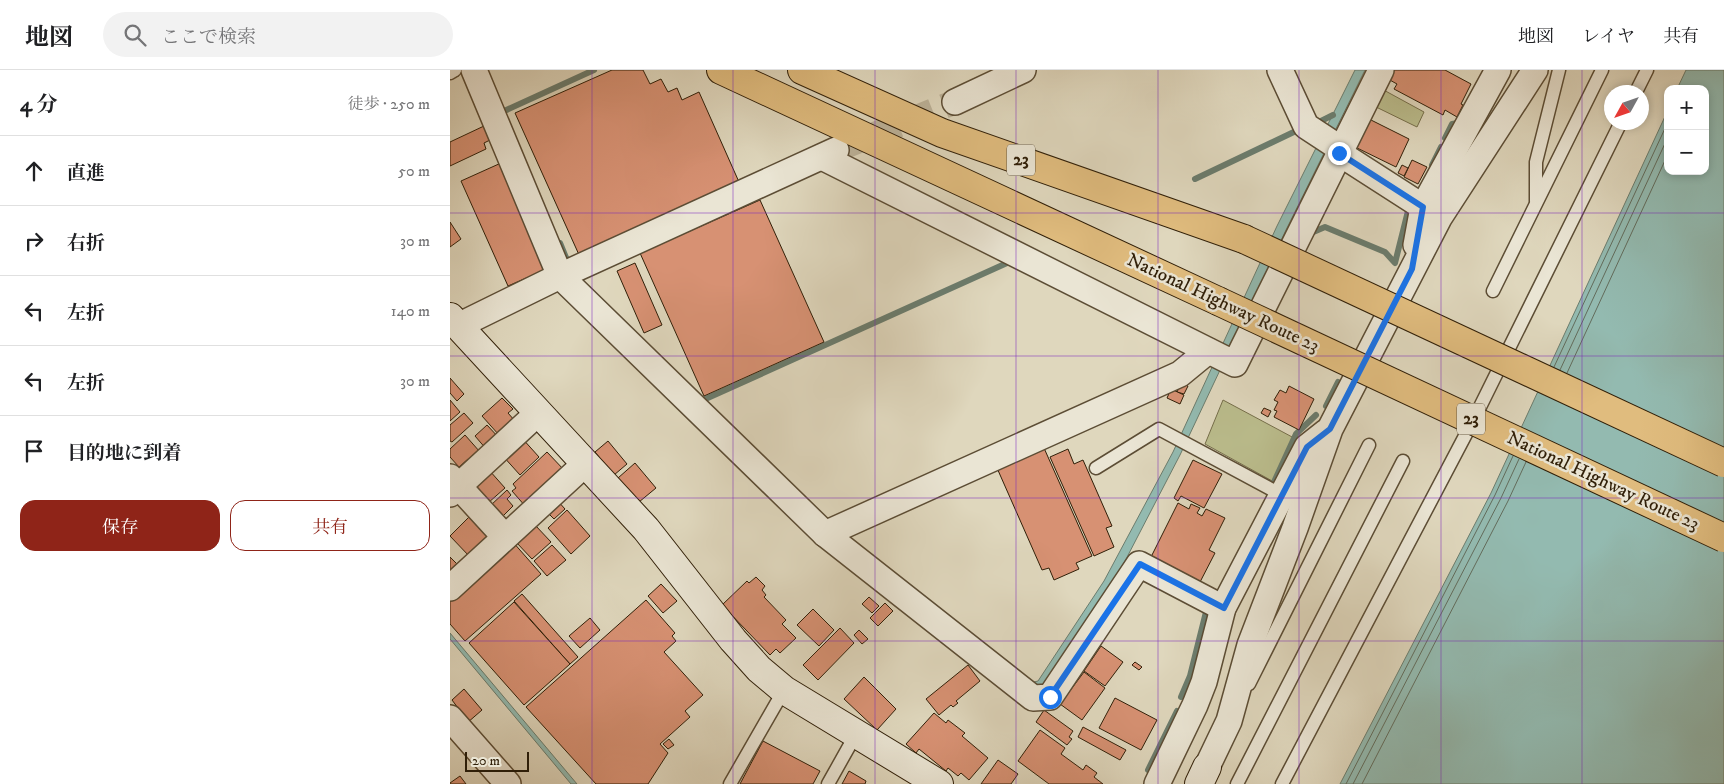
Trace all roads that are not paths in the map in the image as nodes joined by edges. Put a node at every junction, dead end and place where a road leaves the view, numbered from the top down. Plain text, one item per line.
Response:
1 (455, 70) edge
2 (474, 70) edge
3 (721, 70) edge
4 (802, 70) edge
5 (1023, 70) edge
6 (1280, 70) edge
7 (1381, 70) edge
8 (1498, 70) edge
9 (1535, 70) edge
10 (1559, 70) edge
11 (1602, 70) edge
12 (1647, 70) edge
13 (450, 73) edge
14 (1640, 85) edge
15 (955, 102) tunnel mouth
16 (1617, 130) edge
17 (1333, 145) junction
18 (1536, 206) junction
19 (1423, 207) junction
20 (1412, 269) junction
21 (560, 276) junction
22 (1493, 291) dead end
23 (454, 322) edge
24 (1218, 356) junction
25 (538, 413) junction
26 (1330, 429) junction
27 (1369, 445) dead end
28 (1403, 461) dead end
29 (1724, 463) edge
30 (585, 464) junction
31 (1096, 468) dead end
32 (453, 485) edge
33 (1282, 495) junction
34 (832, 531) junction
35 (505, 537) junction
36 (1724, 538) edge
37 (450, 588) edge
38 (1224, 608) junction
39 (784, 690) junction
40 (450, 718) edge
41 (1229, 721) junction
42 (856, 734) junction
43 (1203, 776) edge
44 (508, 784) edge
45 (730, 784) edge
46 (828, 784) edge
47 (939, 784) edge
48 (1156, 784) edge
49 (1237, 784) edge
50 (1282, 784) edge

1 - 13 lane
2 - 21 street
3 - 36 highway, National Highway Route 23 / 23, bridge
4 - 29 highway, 23, bridge
5 - 15 street
6 - 17 street
7 - 17 street
8 - 19 street
9 - 20 street
10 - 18 lane
11 - 18 lane
12 - 14 lane
16 - 50 lane
17 - 19 street
17 - 24 street
18 - 22 lane
19 - 20 street
20 - 26 street
21 - 23 street
21 - 24 street
21 - 34 street
23 - 25 street
24 - 34 street
25 - 30 street
25 - 32 street
26 - 33 street
26 - 41 street
27 - 41 lane
28 - 49 lane
30 - 35 street
30 - 39 street
31 - 33 lane
32 - 35 street
33 - 38 street
34 - 38 street
35 - 37 street
38 - 48 street
39 - 42 street
39 - 45 lane
40 - 44 street
41 - 43 street
42 - 46 lane
42 - 47 street

